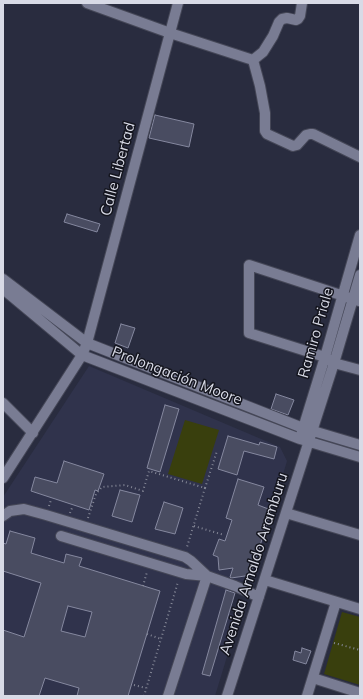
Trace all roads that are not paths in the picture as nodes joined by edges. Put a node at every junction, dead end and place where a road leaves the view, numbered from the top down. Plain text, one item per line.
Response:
1 (87, 3) edge
2 (178, 3) edge
3 (302, 3) edge
4 (170, 33) junction
5 (253, 60) junction
6 (360, 157) edge
7 (360, 235) edge
8 (360, 275) edge
9 (3, 279) edge
10 (3, 289) edge
11 (343, 295) junction
12 (357, 300) edge
13 (87, 343) junction
14 (82, 355) junction
15 (325, 357) junction
16 (334, 363) junction
17 (360, 370) edge
18 (3, 403) edge
19 (308, 430) junction
20 (32, 433) junction
21 (304, 440) junction
22 (360, 446) edge
23 (360, 457) edge
24 (3, 478) edge
25 (286, 513) junction
26 (3, 516) edge
27 (360, 535) edge
28 (61, 536) dead end
29 (207, 576) junction
30 (265, 580) junction
31 (260, 597) junction
32 (336, 602) junction
33 (360, 609) edge
34 (313, 678) junction
35 (360, 693) edge
36 (168, 696) edge
37 (227, 696) edge
38 (307, 696) edge

1 - 4 street
2 - 4 street, Calle Libertad
3 - 5 street
4 - 5 street
4 - 13 street, Calle Libertad
5 - 6 street
7 - 11 street, Ramiro Priale
8 - 12 street, Ramiro Priale
9 - 13 street, Prolongación Moore
10 - 14 street, Prolongación Moore
11 - 12 street
11 - 15 street, Ramiro Priale
11 - 15 street
12 - 16 street, Ramiro Priale
13 - 14 street, Calle Libertad
13 - 19 street, Prolongación Moore
14 - 20 street, Calle Libertad
14 - 21 street, Prolongación Moore
15 - 16 street
15 - 19 street, Ramiro Priale
16 - 17 street
16 - 19 street, Ramiro Priale
18 - 20 street
19 - 21 street, Ramiro Priale
19 - 22 street, Prolongación Moore
20 - 24 street, Calle Libertad
21 - 23 street, Prolongación Moore
21 - 25 street, Avenida Arnaldo Aramburu
25 - 27 street
25 - 30 street, Avenida Arnaldo Aramburu
26 - 29 street
28 - 29 street
29 - 31 street
29 - 36 street
30 - 31 street, Avenida Arnaldo Aramburu
30 - 32 street
31 - 37 street, Avenida Arnaldo Aramburu
32 - 33 street
32 - 34 street
34 - 35 street
34 - 38 street

